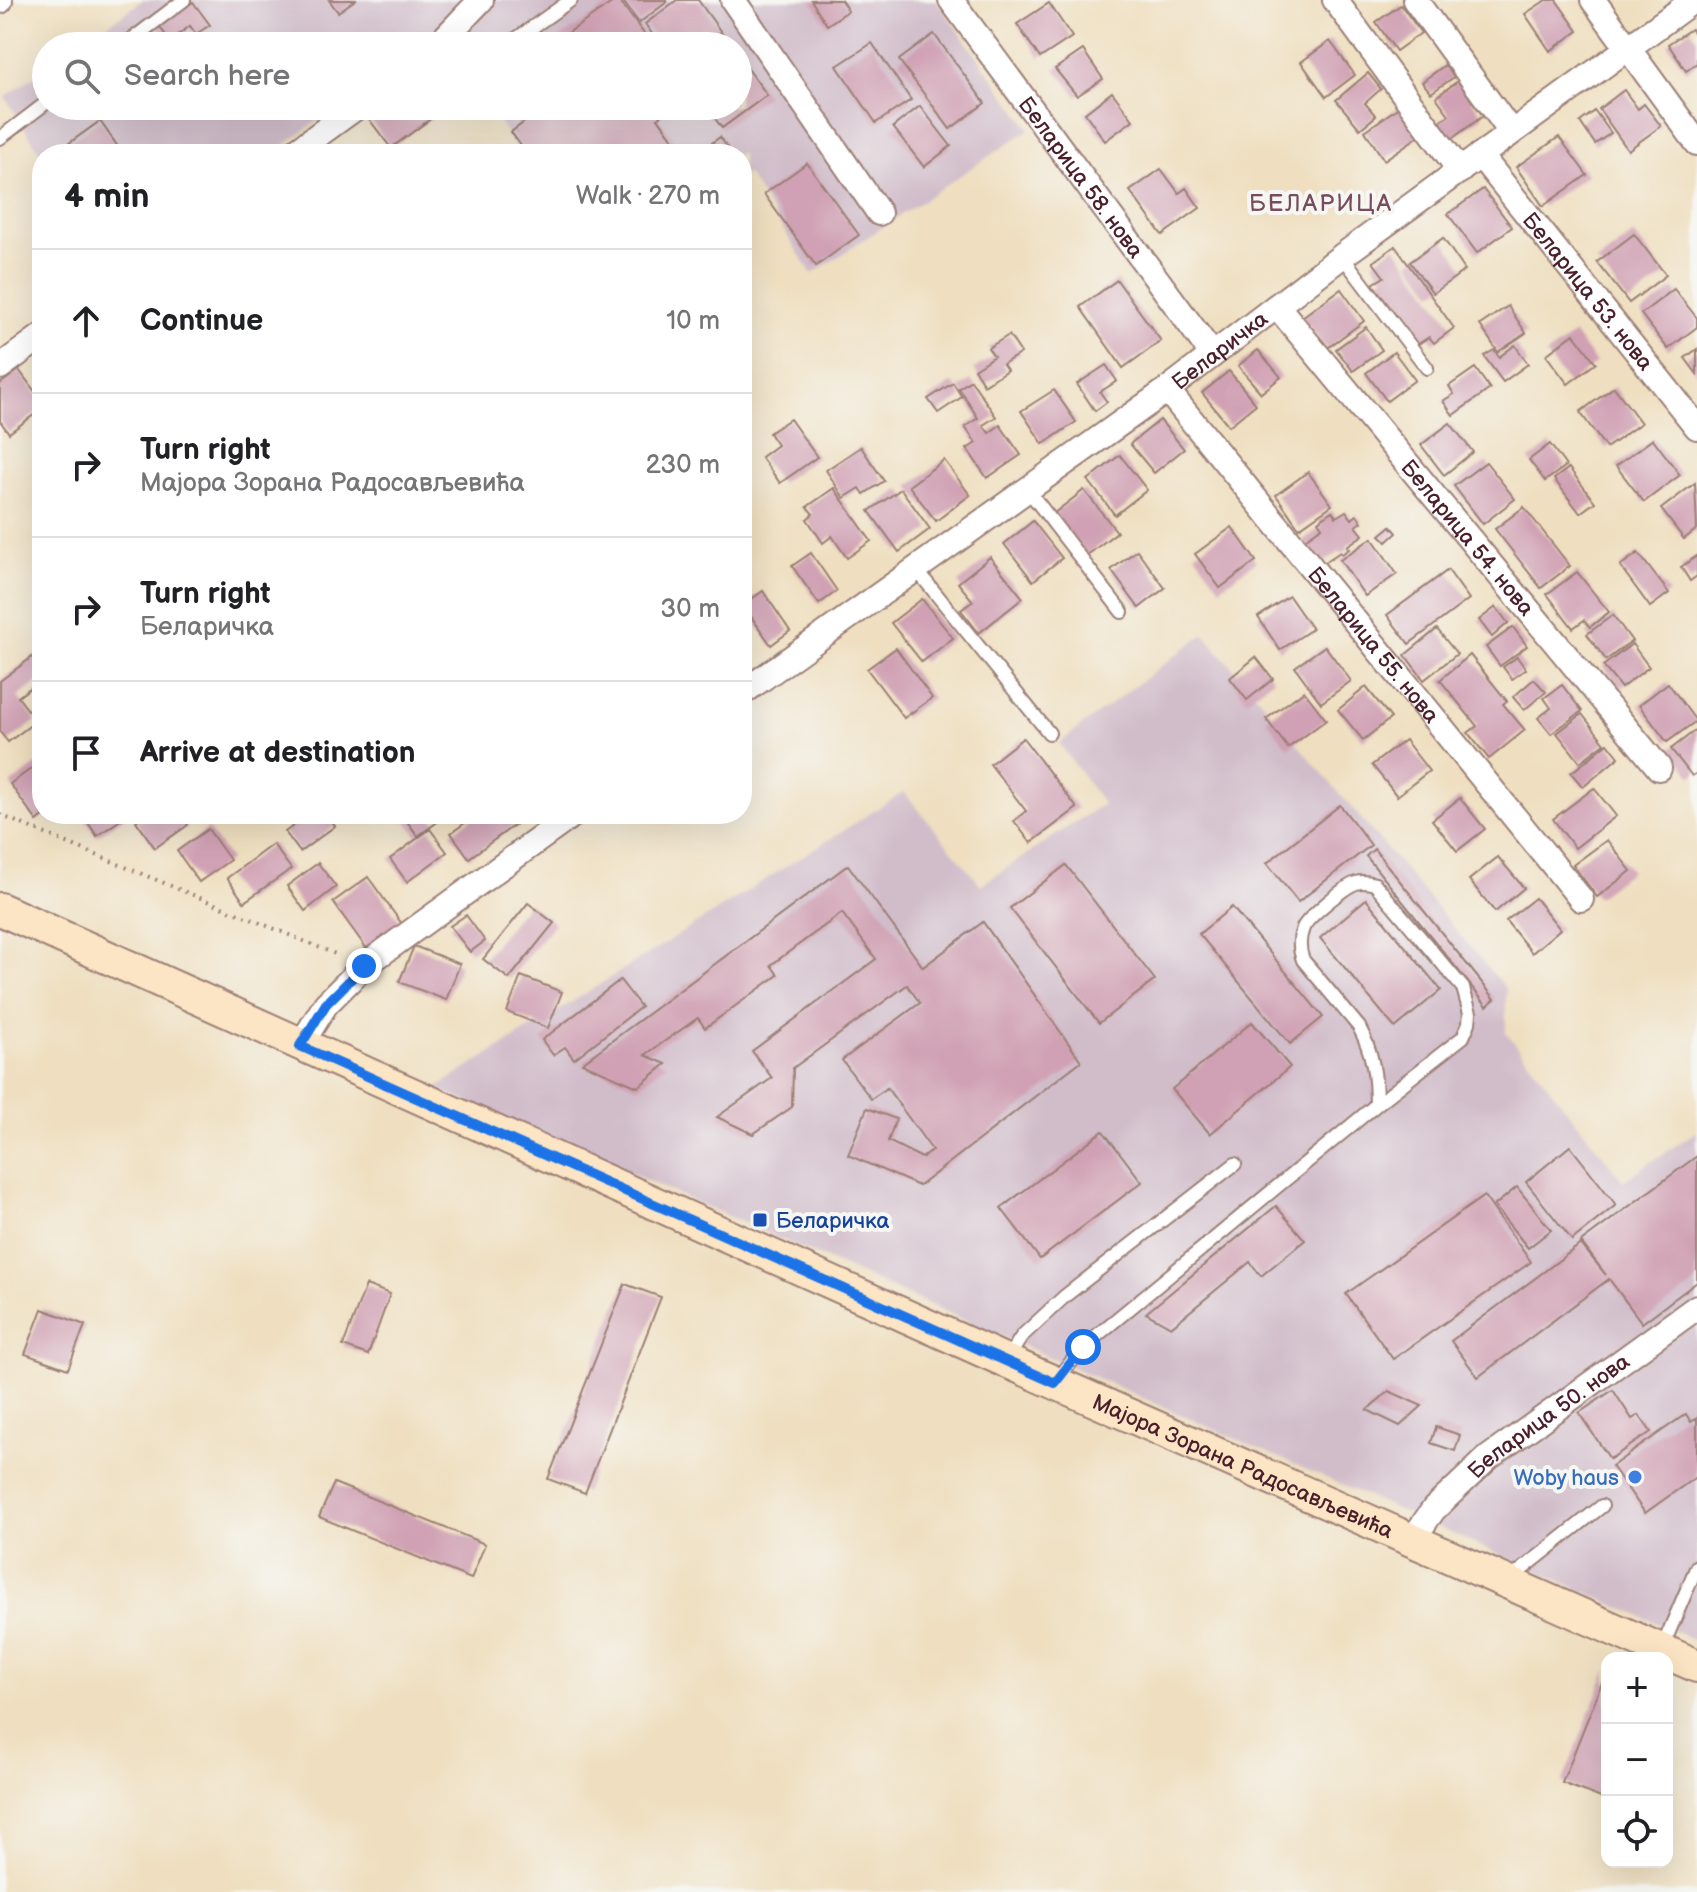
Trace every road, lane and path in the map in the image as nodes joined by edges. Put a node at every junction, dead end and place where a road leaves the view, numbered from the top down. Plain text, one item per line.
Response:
1 (184, 0) edge
2 (481, 0) edge
3 (571, 0) edge
4 (733, 0) edge
5 (951, 0) edge
6 (1335, 0) edge
7 (1415, 0) edge
8 (1593, 0) edge
9 (1694, 0) edge
10 (142, 32) edge
11 (450, 32) edge
12 (526, 32) edge
13 (1627, 47) junction
14 (32, 114) edge
15 (339, 120) edge
16 (1511, 132) junction
17 (0, 138) edge
18 (1697, 143) edge
19 (306, 144) edge
20 (1480, 155) junction
21 (1460, 171) junction
22 (879, 213) dead end
23 (1342, 256) junction
24 (1277, 306) junction
25 (32, 343) edge
26 (1212, 354) junction
27 (0, 367) edge
28 (1427, 368) dead end
29 (1167, 390) junction
30 (1697, 427) edge
31 (1028, 490) junction
32 (915, 568) junction
33 (1122, 612) dead end
34 (752, 686) edge
35 (1049, 733) dead end
36 (1659, 768) dead end
37 (0, 815) edge
38 (560, 824) edge
39 (1581, 899) dead end
40 (0, 909) edge
41 (364, 966) junction
42 (300, 1046) junction
43 (1376, 1105) junction
44 (1235, 1164) dead end
45 (1697, 1307) edge
46 (1006, 1361) junction
47 (1055, 1383) junction
48 (1602, 1506) dead end
49 (1412, 1540) junction
50 (1697, 1566) edge
51 (1506, 1582) junction
52 (1661, 1651) junction
53 (1697, 1666) edge

1 - 10 lane
2 - 11 street
3 - 12 lane
4 - 22 street
5 - 26 street, Беларица 58. нова
6 - 21 street
7 - 16 street
8 - 13 street
9 - 13 street, Беларичка
13 - 16 street, Беларичка
13 - 18 street
14 - 17 lane
15 - 19 street
16 - 20 street, Беларичка
20 - 21 street, Беларичка
20 - 30 street, Беларица 53. нова
21 - 23 street, Беларичка
23 - 24 street, Беларичка
23 - 28 lane
24 - 26 street, Беларичка
24 - 36 street, Беларица 54. нова
25 - 27 street
26 - 29 street, Беларичка
29 - 31 street, Беларичка
29 - 39 street, Беларица 55. нова
31 - 32 street, Беларичка
31 - 33 lane
32 - 34 street, Беларичка
32 - 35 lane
37 - 41 path
38 - 41 street
40 - 42 main road, Мајора Зорана Радосављевића
41 - 42 street
42 - 46 main road, Мајора Зорана Радосављевића
43 - 43 lane
43 - 47 lane
44 - 46 lane
45 - 49 street, Беларица 50. нова
46 - 47 main road, Мајора Зорана Радосављевића
47 - 49 main road, Мајора Зорана Радосављевића
48 - 51 lane
49 - 51 main road, Мајора Зорана Радосављевића
50 - 52 lane
51 - 52 main road, Мајора Зорана Радосављевића
52 - 53 main road, Мајора Зорана Радосављевића

